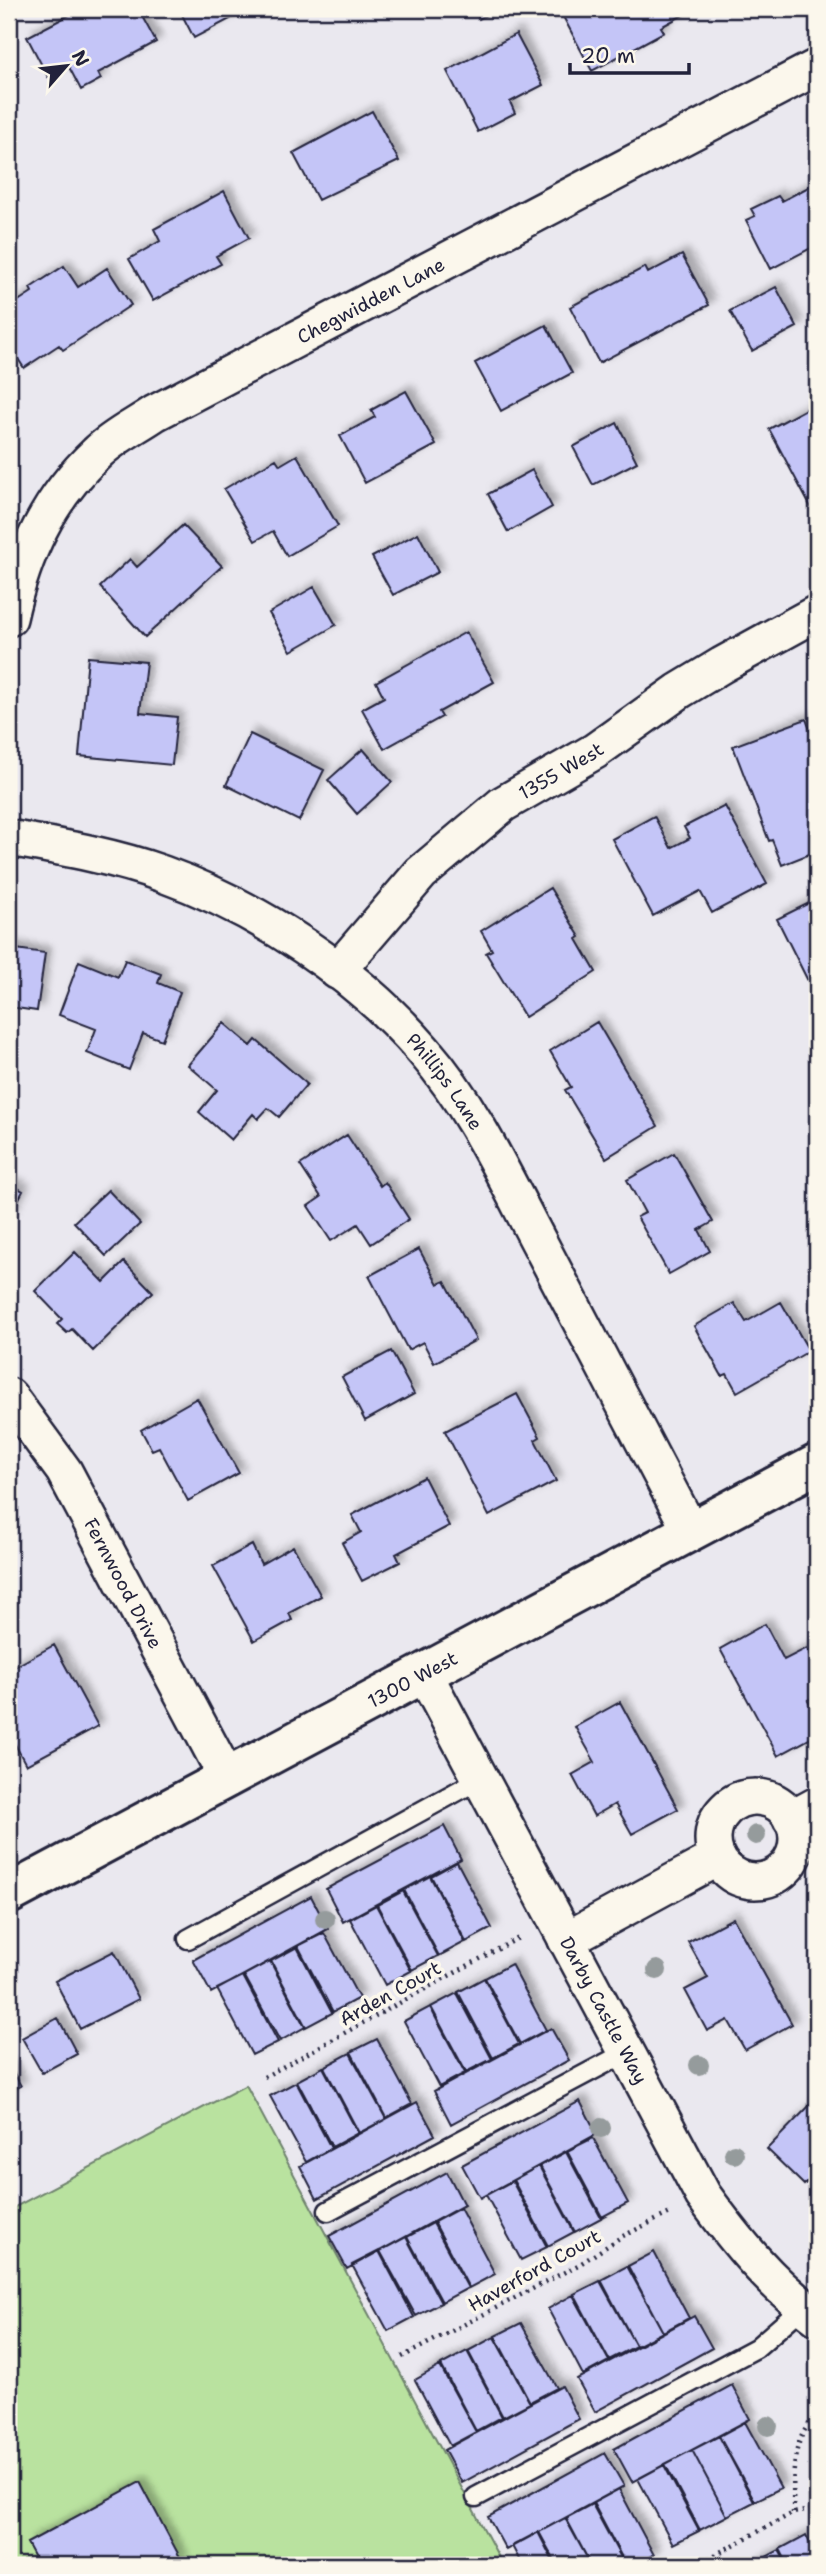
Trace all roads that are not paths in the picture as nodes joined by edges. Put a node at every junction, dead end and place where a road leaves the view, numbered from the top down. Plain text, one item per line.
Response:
1 (817, 67) edge
2 (817, 613) edge
3 (9, 618) edge
4 (9, 838) edge
5 (337, 971) junction
6 (9, 1396) edge
7 (817, 1464) edge
8 (691, 1532) junction
9 (425, 1675) junction
10 (227, 1777) junction
11 (480, 1779) junction
12 (804, 1812) edge
13 (717, 1858) junction
14 (9, 1894) edge
15 (188, 1939) dead end
16 (566, 1940) junction
17 (625, 2053) junction
18 (328, 2211) dead end
19 (813, 2305) edge
20 (476, 2497) dead end

1 - 3 street, Chegwidden Lane
2 - 5 street, 1355 West
4 - 5 street, Phillips Lane
5 - 8 street, Phillips Lane
6 - 10 street, Fernwood Drive
7 - 8 street, 1300 West
8 - 9 street, 1300 West
9 - 10 street, 1300 West
9 - 11 street, Darby Castle Way
10 - 14 street, 1300 West
11 - 15 lane
11 - 16 street, Darby Castle Way
12 - 13 street
12 - 13 street
13 - 16 street
16 - 17 street, Darby Castle Way
17 - 18 lane
17 - 19 street, Darby Castle Way
19 - 20 lane

